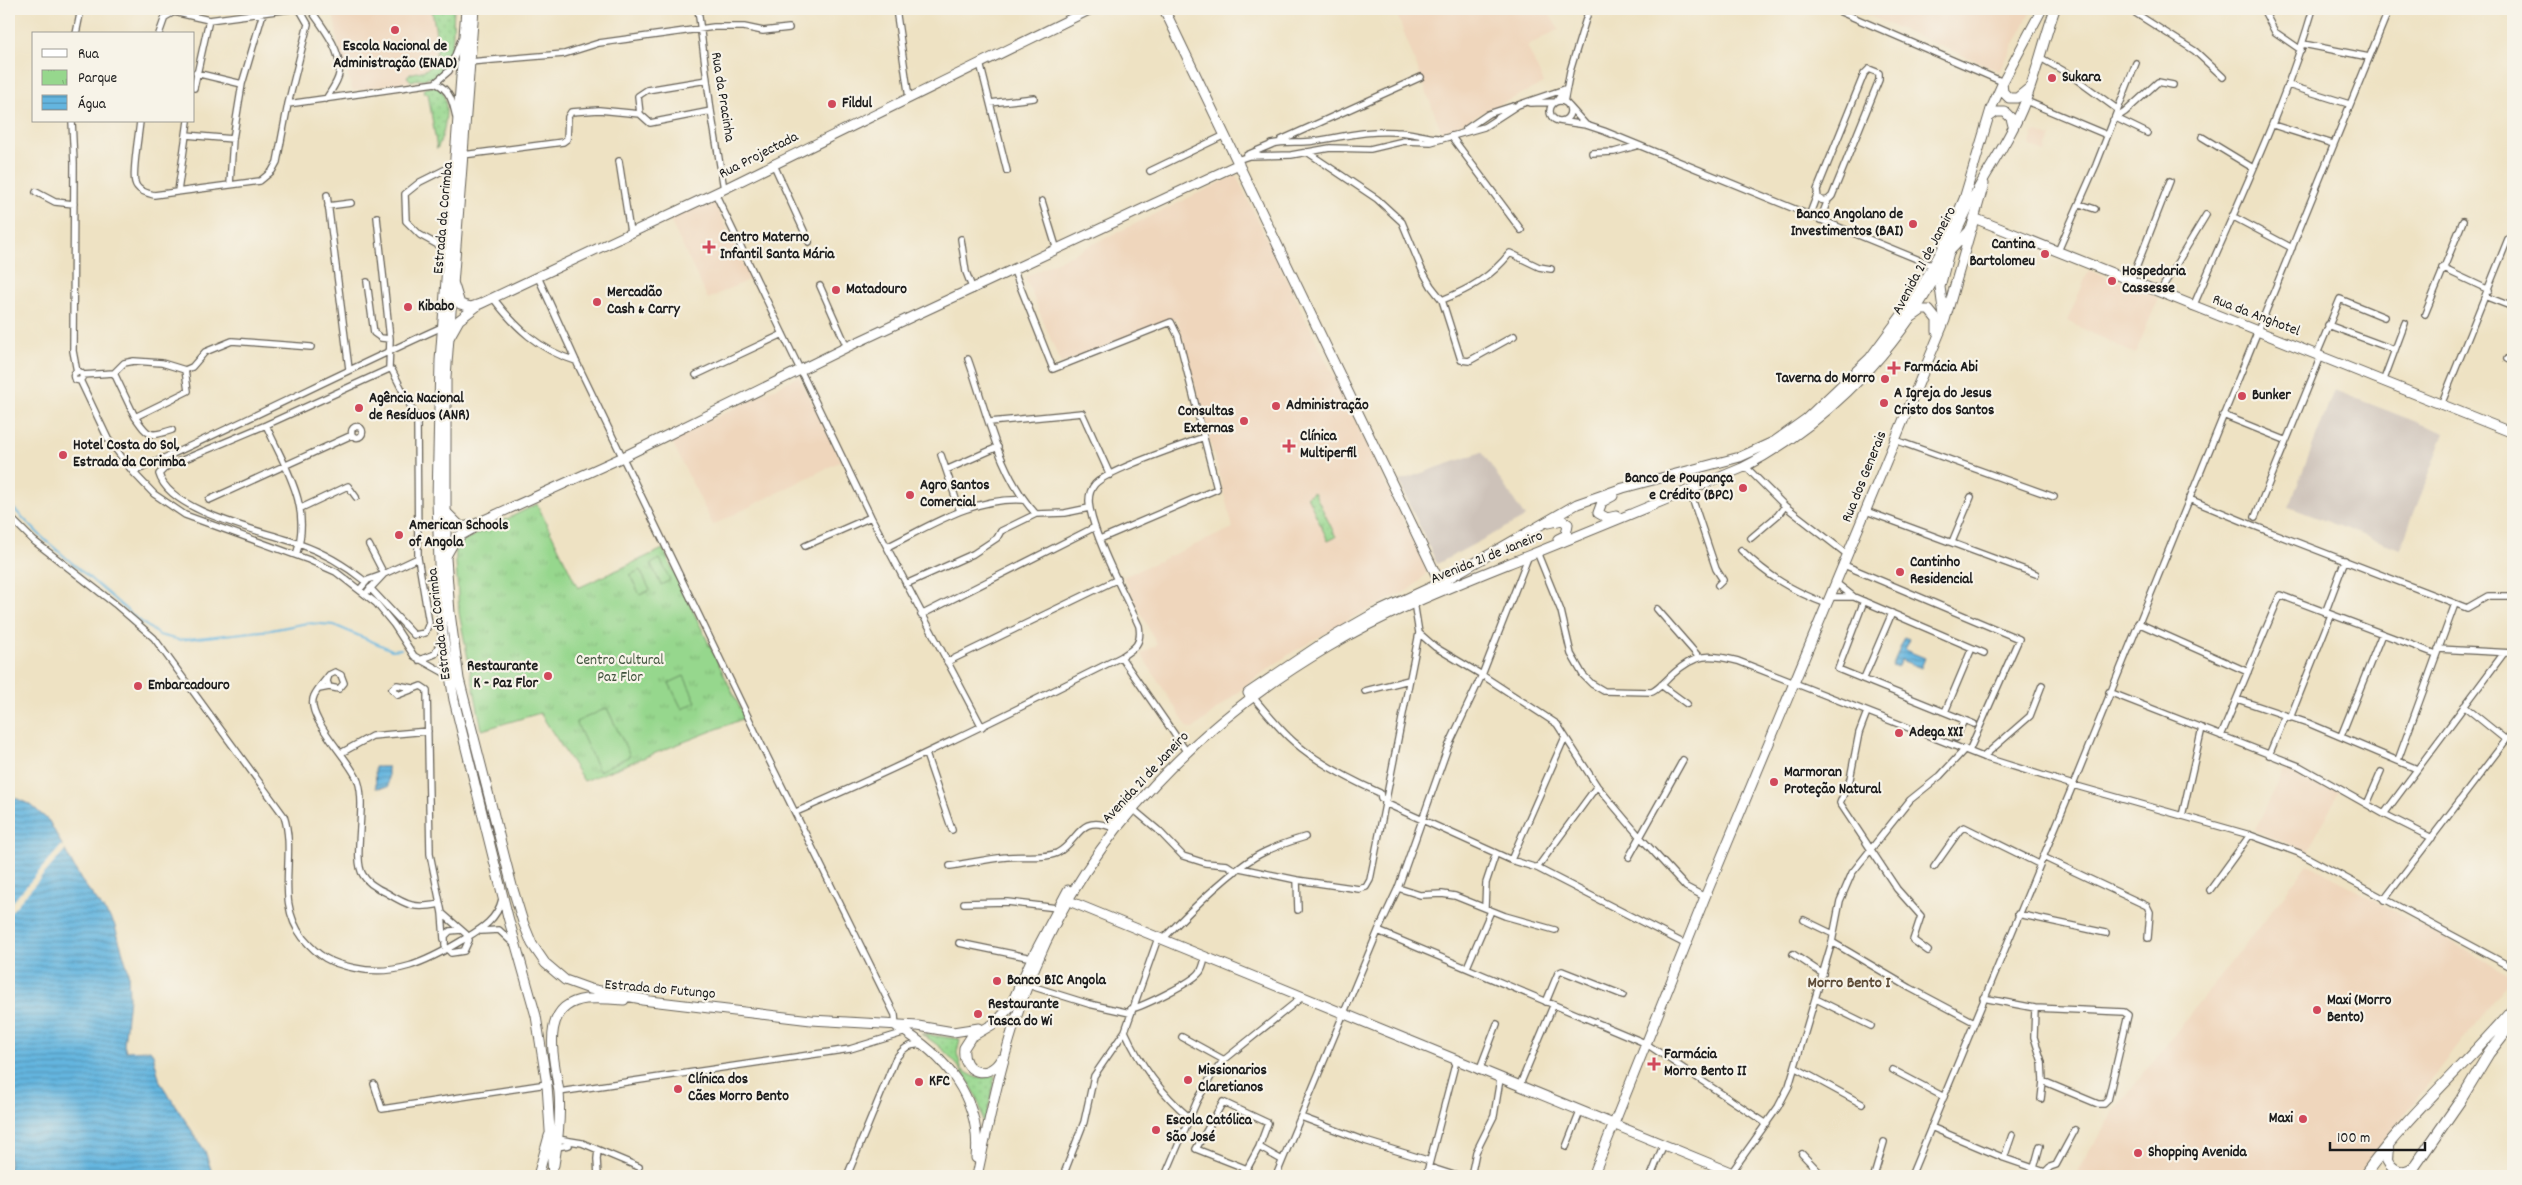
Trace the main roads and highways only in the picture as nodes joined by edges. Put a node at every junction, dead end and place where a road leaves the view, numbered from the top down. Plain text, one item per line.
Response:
1 (466, 9) edge
2 (474, 9) edge
3 (1091, 9) edge
4 (1164, 9) edge
5 (2042, 9) edge
6 (2055, 9) edge
7 (1076, 12) edge
8 (2003, 82) junction
9 (2029, 88) junction
10 (1989, 117) junction
11 (2013, 126) junction
12 (1238, 162) junction
13 (1990, 167) junction
14 (1973, 223) junction
15 (1949, 252) junction
16 (453, 280) junction
17 (480, 304) junction
18 (1945, 320) junction
19 (1904, 327) junction
20 (1937, 336) junction
21 (449, 340) junction
22 (2513, 434) edge
23 (1675, 476) junction
24 (1685, 491) junction
25 (446, 512) junction
26 (479, 522) junction
27 (446, 558) junction
28 (1462, 571) junction
29 (1462, 582) junction
30 (1440, 583) junction
31 (1069, 901) junction
32 (518, 948) joint
33 (647, 1000) junction
34 (2513, 1009) edge
35 (1004, 1014) junction
36 (1014, 1024) junction
37 (2512, 1024) edge
38 (896, 1026) junction
39 (1614, 1126) junction
40 (555, 1140) junction
41 (2390, 1144) junction
42 (2417, 1164) junction
43 (1738, 1175) edge
44 (538, 1176) edge
45 (552, 1176) edge
46 (976, 1176) edge
47 (1593, 1176) edge
48 (2364, 1176) edge
49 (2408, 1176) edge

1 - 32 main road, Estrada da Corimba
2 - 16 main road, Estrada da Corimba
3 - 7 main road, Rua Projectada
4 - 12 main road
5 - 8 main road, Avenida 21 de Janeiro
6 - 9 main road, Avenida 21 de Janeiro
7 - 17 main road, Rua Projectada
8 - 9 main road
8 - 10 main road, Avenida 21 de Janeiro
9 - 11 main road, Avenida 21 de Janeiro
10 - 11 main road
10 - 23 main road, Avenida 21 de Janeiro
11 - 13 main road, Avenida 21 de Janeiro
12 - 26 main road
12 - 30 main road
13 - 14 main road, Rua dos Generais
13 - 15 main road, Avenida 21 de Janeiro
14 - 15 main road
14 - 18 main road, Rua dos Generais
14 - 22 main road, Rua da Anghotel
15 - 18 main road
15 - 19 main road, Avenida 21 de Janeiro
16 - 17 main road
16 - 21 main road, Estrada da Corimba
17 - 21 main road, Rua Projectada
18 - 20 main road, Rua dos Generais
19 - 20 main road
19 - 24 main road, Avenida 21 de Janeiro
20 - 39 main road, Rua dos Generais
21 - 25 main road, Estrada da Corimba
23 - 24 main road
23 - 28 main road, Avenida 21 de Janeiro
24 - 29 main road, Avenida 21 de Janeiro
25 - 26 main road
25 - 27 main road, Estrada da Corimba
26 - 27 main road
27 - 33 main road, Estrada da Corimba
28 - 29 main road
28 - 30 main road, Avenida 21 de Janeiro
29 - 31 main road, Avenida 21 de Janeiro
30 - 35 main road, Avenida 21 de Janeiro
31 - 36 main road, Avenida 21 de Janeiro
31 - 39 main road
32 - 40 main road, Estrada do Futungo
33 - 38 main road, Estrada do Futungo
33 - 40 main road, Estrada do Futungo
34 - 41 highway
35 - 36 main road
35 - 38 main road, Estrada do Futungo
36 - 46 main road, Avenida 21 de Janeiro
37 - 42 highway
38 - 46 main road, Estrada do Futungo
39 - 43 main road
39 - 47 main road, Rua dos Generais
40 - 44 main road
40 - 45 main road, Estrada do Futungo
40 - 45 main road, Estrada do Futungo
41 - 42 highway
41 - 48 highway
42 - 49 highway

